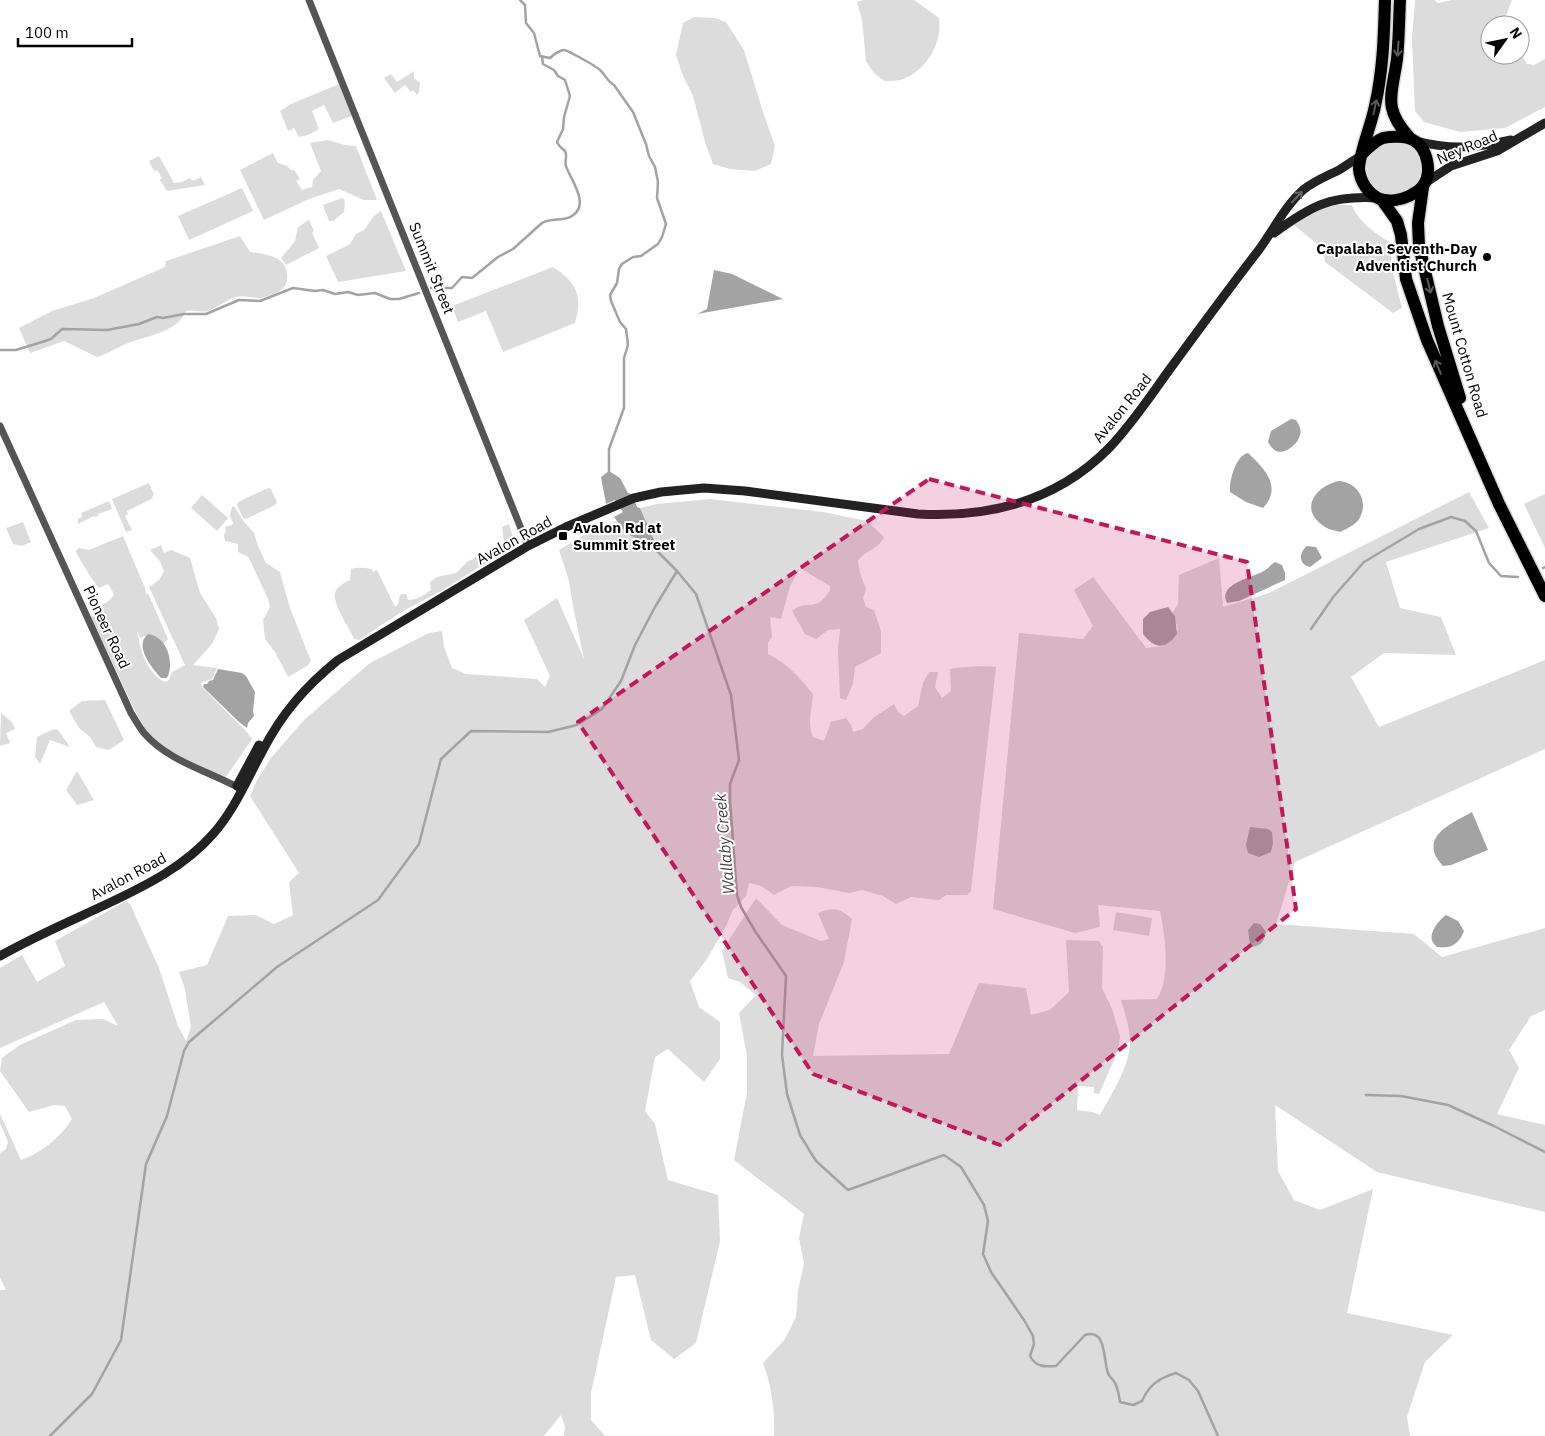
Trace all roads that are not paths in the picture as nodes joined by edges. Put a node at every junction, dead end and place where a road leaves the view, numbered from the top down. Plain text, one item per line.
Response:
1 (309, 0) edge
2 (1385, 0) edge
3 (1400, 0) edge
4 (1545, 123) edge
5 (1521, 137) junction
6 (1413, 140) junction
7 (1362, 155) junction
8 (1423, 185) junction
9 (1380, 199) junction
10 (1269, 236) junction
11 (0, 426) edge
12 (1473, 443) junction
13 (528, 546) junction
14 (1545, 596) edge
15 (240, 788) junction
16 (0, 956) edge

1 - 13 street, Summit Street
7 -> 2 highway
3 -> 6 highway
4 - 5 street, Ney Road
5 - 6 street, Ney Road
5 - 8 street, Ney Road
6 - 7 highway
6 - 8 highway
7 - 9 highway
10 -> 7 street, Avalon Road
8 - 9 highway
8 -> 12 highway, Mount Cotton Road
9 - 10 street, Avalon Road
12 -> 9 highway, Mount Cotton Road
10 - 13 street, Avalon Road
11 - 15 street, Pioneer Road
12 - 14 highway, Mount Cotton Road
13 - 15 street, Avalon Road
15 - 16 street, Avalon Road

